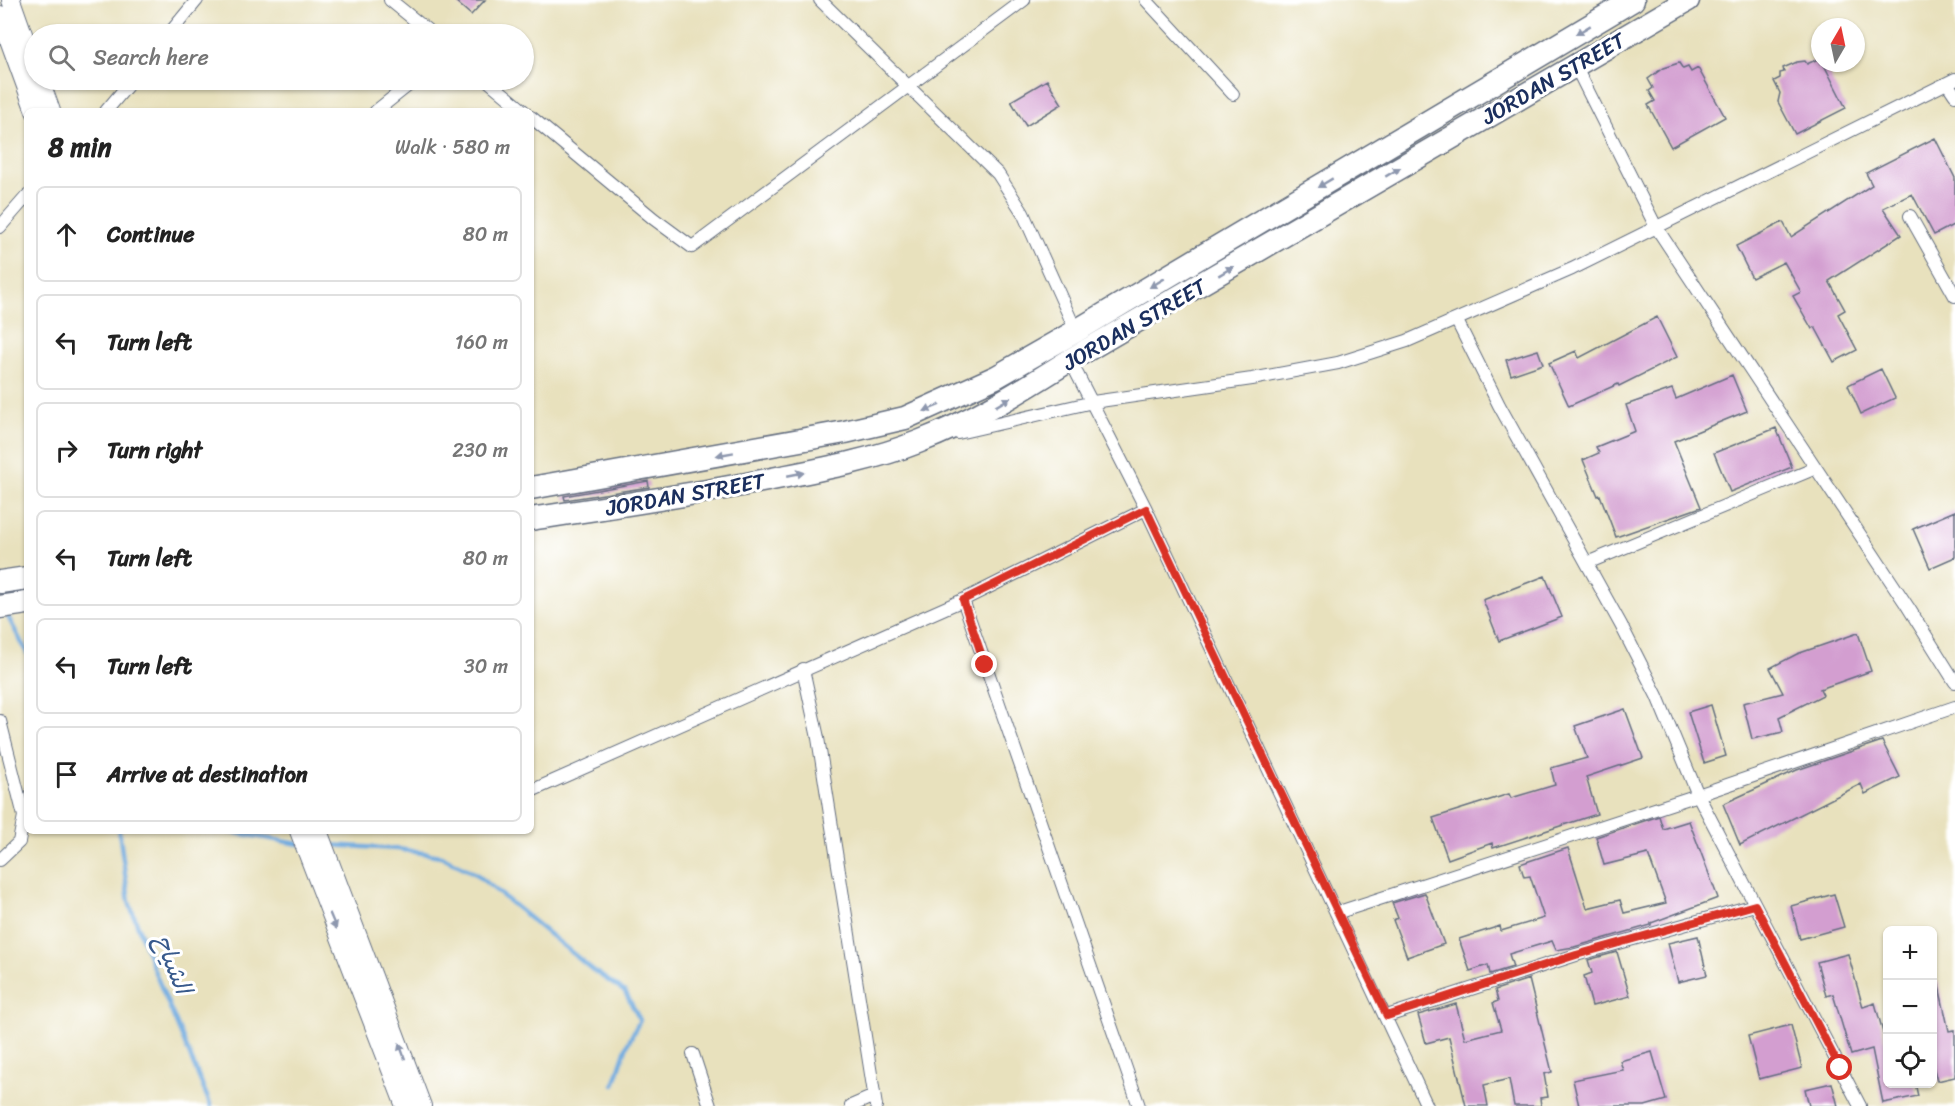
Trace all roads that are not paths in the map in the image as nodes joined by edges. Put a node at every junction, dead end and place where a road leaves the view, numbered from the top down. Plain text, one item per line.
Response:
1 (11, 0) edge
2 (197, 0) edge
3 (390, 0) edge
4 (820, 0) edge
5 (1024, 0) edge
6 (1146, 0) edge
7 (1633, 0) edge
8 (1688, 0) edge
9 (0, 15) edge
10 (177, 24) edge
11 (420, 24) edge
12 (24, 37) edge
13 (1575, 65) junction
14 (24, 81) edge
15 (1951, 81) edge
16 (907, 87) junction
17 (27, 90) edge
18 (44, 90) edge
19 (124, 90) edge
20 (402, 90) edge
21 (499, 90) edge
22 (1233, 93) dead end
23 (1955, 95) edge
24 (34, 108) edge
25 (50, 108) edge
26 (109, 108) edge
27 (380, 108) edge
28 (520, 108) edge
29 (534, 119) edge
30 (24, 199) edge
31 (1910, 216) dead end
32 (0, 227) edge
33 (1656, 227) junction
34 (1955, 296) edge
35 (1457, 321) junction
36 (1076, 331) junction
37 (1070, 360) junction
38 (1093, 402) junction
39 (845, 432) junction
40 (917, 443) junction
41 (852, 463) junction
42 (1816, 468) junction
43 (534, 487) edge
44 (1146, 509) junction
45 (534, 519) edge
46 (1587, 562) junction
47 (24, 578) edge
48 (0, 582) edge
49 (963, 600) junction
50 (24, 603) edge
51 (0, 607) edge
52 (803, 669) junction
53 (1955, 682) edge
54 (1955, 707) edge
55 (0, 721) edge
56 (534, 790) edge
57 (1698, 795) junction
58 (300, 834) edge
59 (319, 834) edge
60 (0, 860) edge
61 (1755, 905) junction
62 (1336, 914) junction
63 (1387, 1016) junction
64 (693, 1054) dead end
65 (875, 1101) edge
66 (405, 1106) edge
67 (422, 1106) edge
68 (710, 1106) edge
69 (851, 1106) edge
70 (1139, 1106) edge
71 (1427, 1106) edge
72 (1860, 1106) edge

1 - 12 main road
2 - 10 street
3 - 11 street
4 - 16 street
5 - 16 street
6 - 22 street
7 -> 36 highway, JORDAN STREET
8 - 13 highway, JORDAN STREET
9 - 14 main road
13 - 33 street
37 -> 13 highway, JORDAN STREET
15 - 23 street
15 - 33 street
16 - 29 street
16 - 36 street
17 - 24 main road
18 - 25 main road
19 - 26 street
20 - 27 street
21 - 28 street
30 - 32 street
31 - 34 street
33 - 35 street
33 - 42 street
35 - 38 street
35 - 46 street
36 -> 39 highway, JORDAN STREET
37 - 38 street
40 -> 37 highway, JORDAN STREET
38 - 40 street
38 - 44 street
39 - 41 highway
39 -> 43 highway, JORDAN STREET
40 - 41 highway, JORDAN STREET
45 -> 41 highway, JORDAN STREET
42 - 46 street
42 - 53 street
44 - 49 street
44 - 62 street
46 - 57 street
47 - 48 highway
49 - 52 street
49 - 70 street
50 - 51 highway
52 - 56 street
52 - 65 street
54 - 57 street
55 - 60 street
57 - 61 street
57 - 62 street
58 -> 66 main road
67 -> 59 main road
61 - 63 street
61 - 72 street
62 - 63 street
63 - 71 street
64 - 68 street
65 - 69 street

